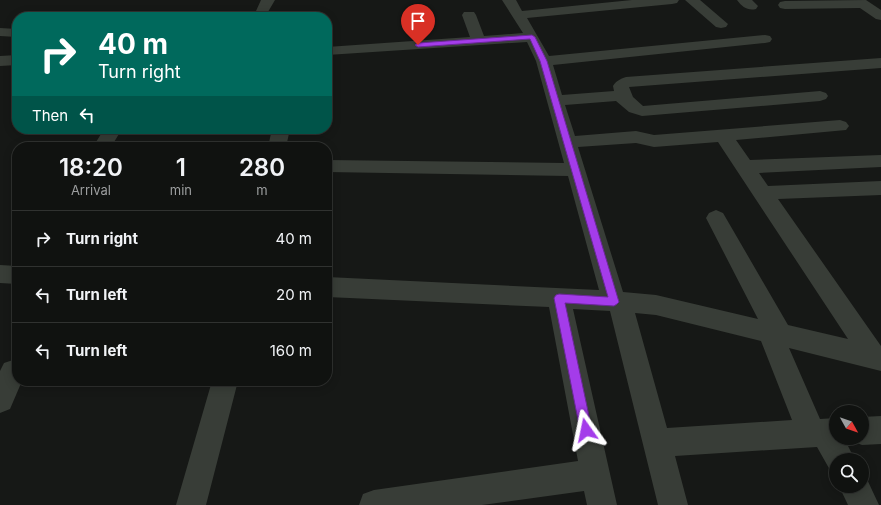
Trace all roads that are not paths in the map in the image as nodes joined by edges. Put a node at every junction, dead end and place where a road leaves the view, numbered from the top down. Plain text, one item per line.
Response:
1 (268, 0) edge
2 (672, 0) edge
3 (692, 0) edge
4 (860, 2) edge
5 (573, 5) edge
6 (786, 5) dead end
7 (514, 7) edge
8 (262, 12) edge
9 (469, 15) dead end
10 (881, 16) edge
11 (721, 24) dead end
12 (0, 32) edge
13 (12, 33) edge
14 (532, 37) junction
15 (765, 39) dead end
16 (479, 41) junction
17 (332, 51) edge
18 (12, 60) edge
19 (0, 61) edge
20 (544, 61) junction
21 (881, 63) edge
22 (820, 96) dead end
23 (625, 99) junction
24 (556, 101) junction
25 (840, 126) dead end
26 (723, 135) junction
27 (568, 142) junction
28 (881, 162) edge
29 (332, 166) edge
30 (745, 167) junction
31 (576, 170) junction
32 (881, 188) edge
33 (762, 193) junction
34 (716, 218) dead end
35 (0, 274) edge
36 (12, 275) edge
37 (332, 288) edge
38 (559, 298) junction
39 (617, 302) junction
40 (775, 334) junction
41 (878, 358) edge
42 (12, 374) edge
43 (224, 386) edge
44 (0, 400) edge
45 (881, 430) edge
46 (869, 431) edge
47 (825, 433) edge
48 (657, 443) junction
49 (836, 453) edge
50 (595, 474) junction
51 (858, 493) edge
52 (192, 505) edge
53 (374, 505) edge
54 (602, 505) edge
55 (673, 505) edge
56 (864, 505) edge

1 - 8 street
2 - 5 street
3 - 11 street
4 - 6 street
4 - 10 street
5 - 7 street
7 - 14 street
9 - 16 street
12 - 13 street
14 - 16 street
14 - 20 street
15 - 20 street
16 - 17 street
18 - 19 street
20 - 24 street
21 - 23 street
22 - 23 street
23 - 24 street
24 - 27 street
25 - 26 street
26 - 27 street
26 - 30 street
27 - 31 street
28 - 30 street
29 - 31 street
30 - 33 street
31 - 39 street
32 - 33 street
33 - 41 street
34 - 40 street
35 - 36 street
37 - 38 street
38 - 39 street
38 - 50 street
39 - 40 street
39 - 48 street
40 - 41 street
40 - 47 street
42 - 44 street
43 - 52 street
45 - 46 street
47 - 48 street
47 - 49 street
48 - 55 street
50 - 53 street
50 - 54 street
51 - 56 street

